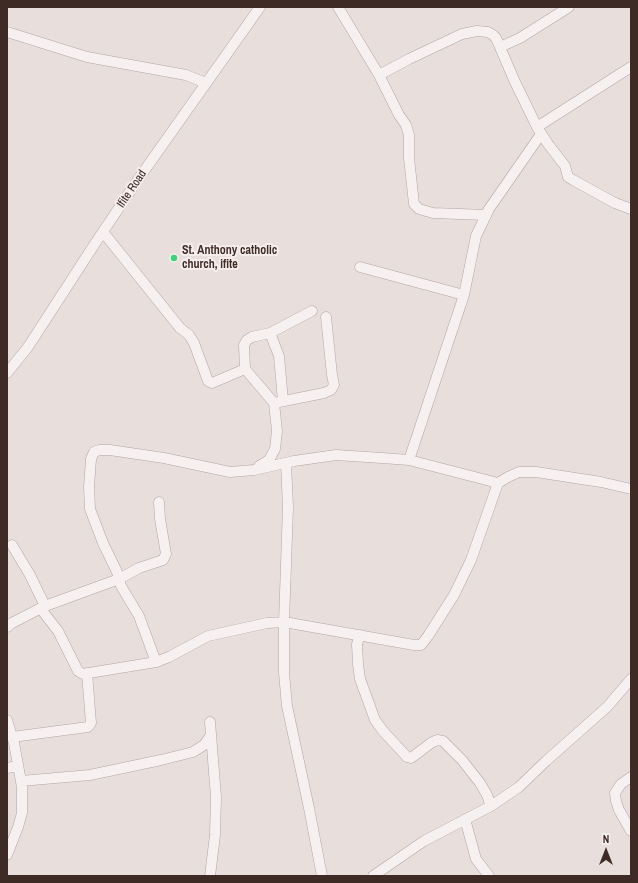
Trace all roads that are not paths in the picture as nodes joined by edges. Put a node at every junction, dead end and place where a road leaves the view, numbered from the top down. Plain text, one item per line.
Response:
1 (260, 7) edge
2 (338, 7) edge
3 (569, 7) edge
4 (7, 32) edge
5 (500, 47) junction
6 (631, 67) edge
7 (379, 75) junction
8 (206, 83) junction
9 (539, 130) junction
10 (631, 210) edge
11 (486, 215) junction
12 (103, 232) junction
13 (360, 267) dead end
14 (464, 295) junction
15 (312, 311) dead end
16 (326, 317) dead end
17 (270, 333) junction
18 (245, 369) junction
19 (7, 373) edge
20 (278, 402) junction
21 (409, 460) junction
22 (286, 462) junction
23 (254, 470) junction
24 (498, 483) junction
25 (631, 489) edge
26 (159, 502) dead end
27 (12, 545) dead end
28 (119, 579) junction
29 (45, 606) junction
30 (284, 622) junction
31 (7, 627) edge
32 (360, 635) junction
33 (156, 662) junction
34 (87, 674) junction
35 (631, 679) edge
36 (7, 720) edge
37 (210, 722) dead end
38 (211, 736) junction
39 (12, 737) junction
40 (18, 766) junction
41 (7, 768) edge
42 (631, 777) edge
43 (21, 781) junction
44 (491, 806) junction
45 (466, 818) junction
46 (631, 831) edge
47 (7, 855) edge
48 (210, 876) edge
49 (322, 876) edge
50 (373, 876) edge
51 (489, 876) edge

1 - 8 street, Ifite Road
2 - 7 street
3 - 5 street
4 - 8 street
5 - 7 street
5 - 9 street
6 - 9 street
7 - 11 street
8 - 12 street, Ifite Road
9 - 10 street
9 - 11 street
11 - 14 street
12 - 18 street
12 - 19 street, Ifite Road
13 - 14 street
14 - 21 street
15 - 17 street
16 - 20 street
17 - 18 street
17 - 20 street
18 - 20 street
20 - 23 street
21 - 22 street
21 - 24 street
22 - 23 street
22 - 30 street
23 - 28 street
24 - 25 street
24 - 32 street
26 - 28 street
27 - 29 street
28 - 29 street
28 - 33 street
29 - 31 street
29 - 34 street
30 - 32 street
30 - 33 street
30 - 49 street
32 - 44 street
33 - 34 street
34 - 39 street
35 - 44 street
36 - 39 street
37 - 38 street
38 - 43 street
38 - 48 street
39 - 40 street
40 - 41 street
40 - 43 street
42 - 46 street
43 - 47 street
44 - 45 street
45 - 50 street
45 - 51 street

